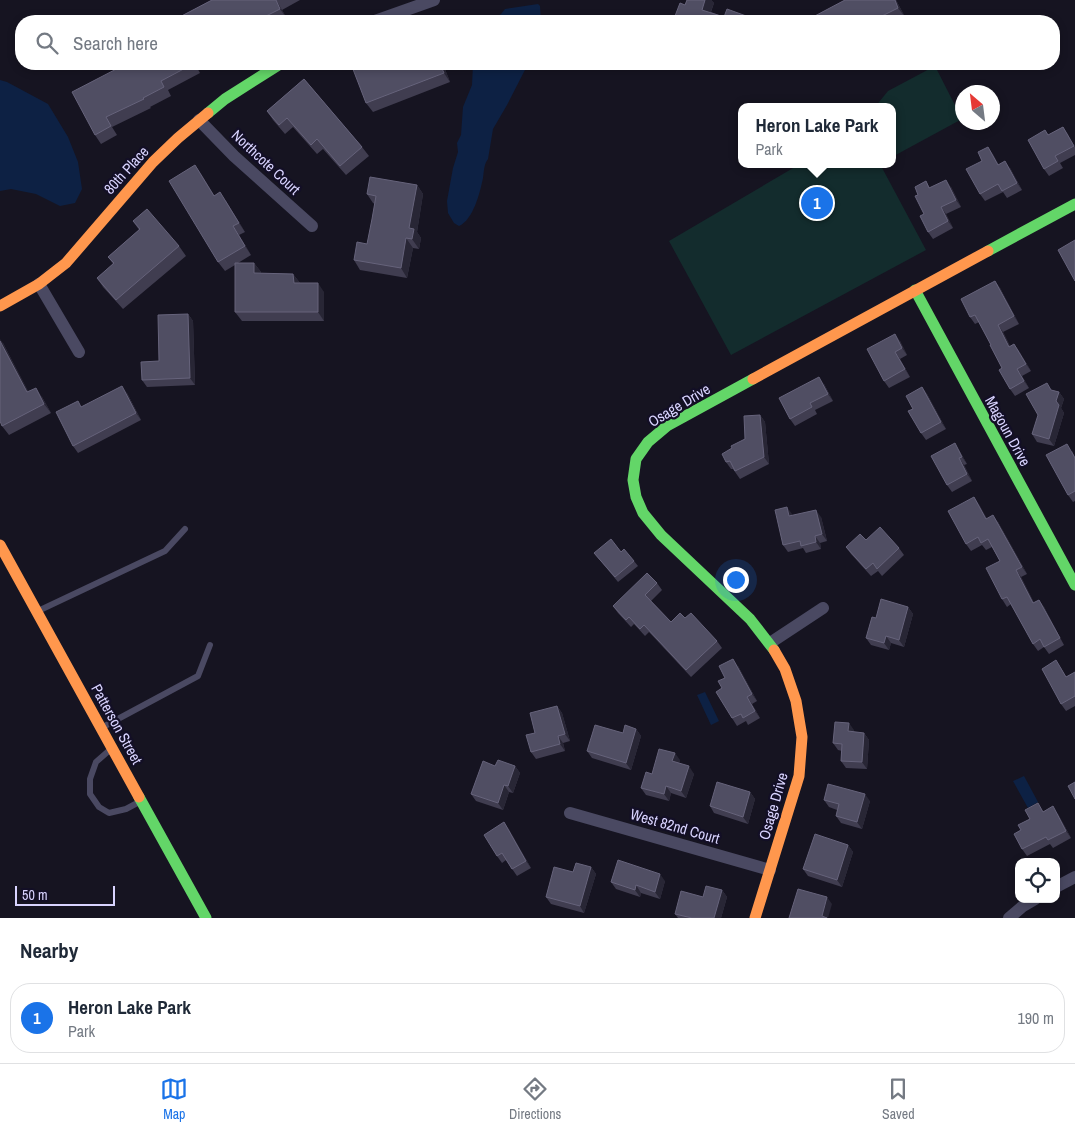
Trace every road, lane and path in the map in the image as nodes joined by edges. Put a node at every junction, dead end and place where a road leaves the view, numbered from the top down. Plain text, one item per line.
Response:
1 (434, 0) edge
2 (392, 15) edge
3 (271, 70) edge
4 (199, 120) junction
5 (1075, 204) edge
6 (312, 226) dead end
7 (38, 284) junction
8 (915, 290) junction
9 (1, 305) edge
10 (79, 352) dead end
11 (186, 529) dead end
12 (0, 544) edge
13 (1075, 585) edge
14 (823, 608) dead end
15 (37, 612) junction
16 (770, 643) junction
17 (210, 645) dead end
18 (102, 728) junction
19 (113, 747) junction
20 (142, 800) junction
21 (570, 813) dead end
22 (770, 870) junction
23 (1075, 877) edge
24 (1060, 885) edge
25 (1028, 903) edge
26 (206, 918) edge
27 (755, 918) edge
28 (1010, 918) edge

1 - 2 street
3 - 4 street, 80th Place
4 - 6 street, Northcote Court
4 - 7 street, 80th Place
5 - 8 street, Osage Drive
7 - 9 street, 80th Place
7 - 10 street
8 - 13 street, Magoun Drive
8 - 16 street, Osage Drive
11 - 15 lane
12 - 15 street, Patterson Street
14 - 16 street
15 - 18 street, Patterson Street
16 - 22 street, Osage Drive
17 - 18 lane
18 - 19 street, Patterson Street
19 - 20 street, Patterson Street
19 - 20 lane
20 - 26 street, Patterson Street
21 - 22 street, West 82nd Court
22 - 27 street, Osage Drive
23 - 24 street
25 - 28 street

